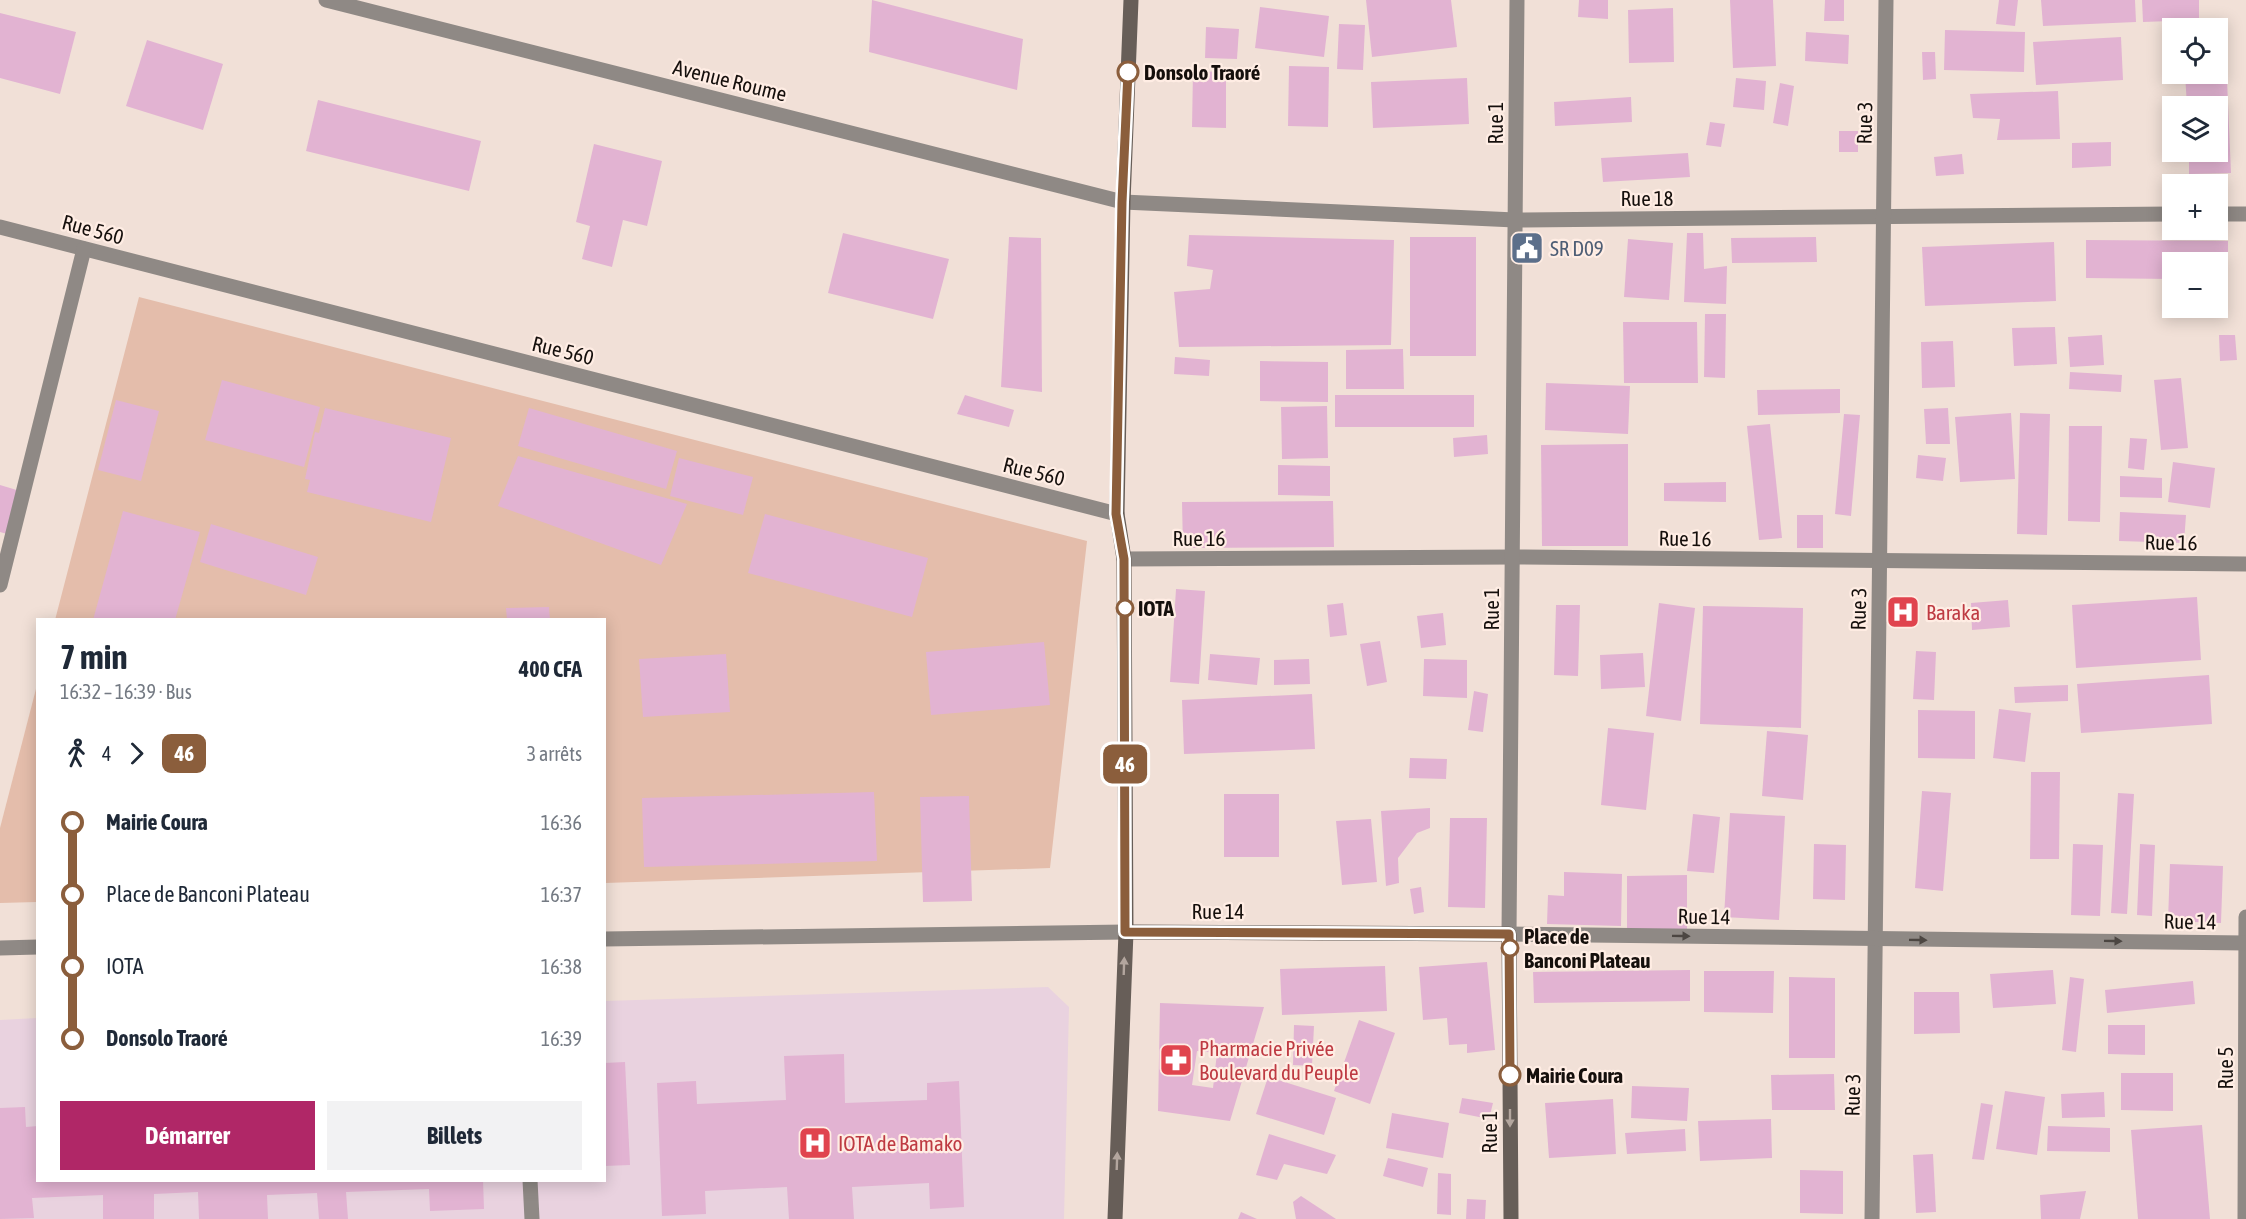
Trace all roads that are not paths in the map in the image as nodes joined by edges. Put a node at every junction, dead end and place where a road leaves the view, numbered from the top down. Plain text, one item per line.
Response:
1 (326, 0) edge
2 (1131, 0) edge
3 (1517, 0) edge
4 (1886, 0) edge
5 (1122, 202) junction
6 (2162, 214) edge
7 (2228, 214) edge
8 (2246, 214) edge
9 (1884, 217) junction
10 (1515, 220) junction
11 (0, 227) edge
12 (84, 249) junction
13 (1116, 514) junction
14 (1513, 557) junction
15 (1124, 559) junction
16 (1880, 560) junction
17 (2246, 564) edge
18 (0, 585) edge
19 (2246, 916) edge
20 (1125, 932) junction
21 (1509, 934) junction
22 (606, 939) edge
23 (1875, 939) junction
24 (2246, 943) edge
25 (36, 947) edge
26 (0, 948) edge
27 (530, 1182) edge
28 (532, 1219) edge
29 (1115, 1219) edge
30 (1511, 1219) edge
31 (1872, 1219) edge
32 (2245, 1219) edge

1 - 5 street, Avenue Roume
2 - 5 main road
3 - 10 street, Rue 1
4 - 9 street, Rue 3
5 - 10 street, Rue 18
5 - 13 main road
6 - 9 street, Rue 18
7 - 8 street
9 - 10 street, Rue 18
9 - 16 street, Rue 3
10 - 14 street, Rue 1
11 - 12 street, Rue 560
12 - 13 street, Rue 560
12 - 18 street
13 - 15 main road
14 - 15 street, Rue 16
14 - 16 street, Rue 16
14 - 21 street, Rue 1
15 - 20 main road
16 - 17 street, Rue 16
16 - 23 street, Rue 3
19 - 24 street, Rue 5
20 - 21 main road, Rue 14
20 - 22 street
29 -> 20 main road
21 -> 23 street, Rue 14
21 -> 30 main road, Rue 1
23 -> 24 street, Rue 14
23 - 31 street, Rue 3
24 - 32 street, Rue 5
25 - 26 street
27 - 28 street

